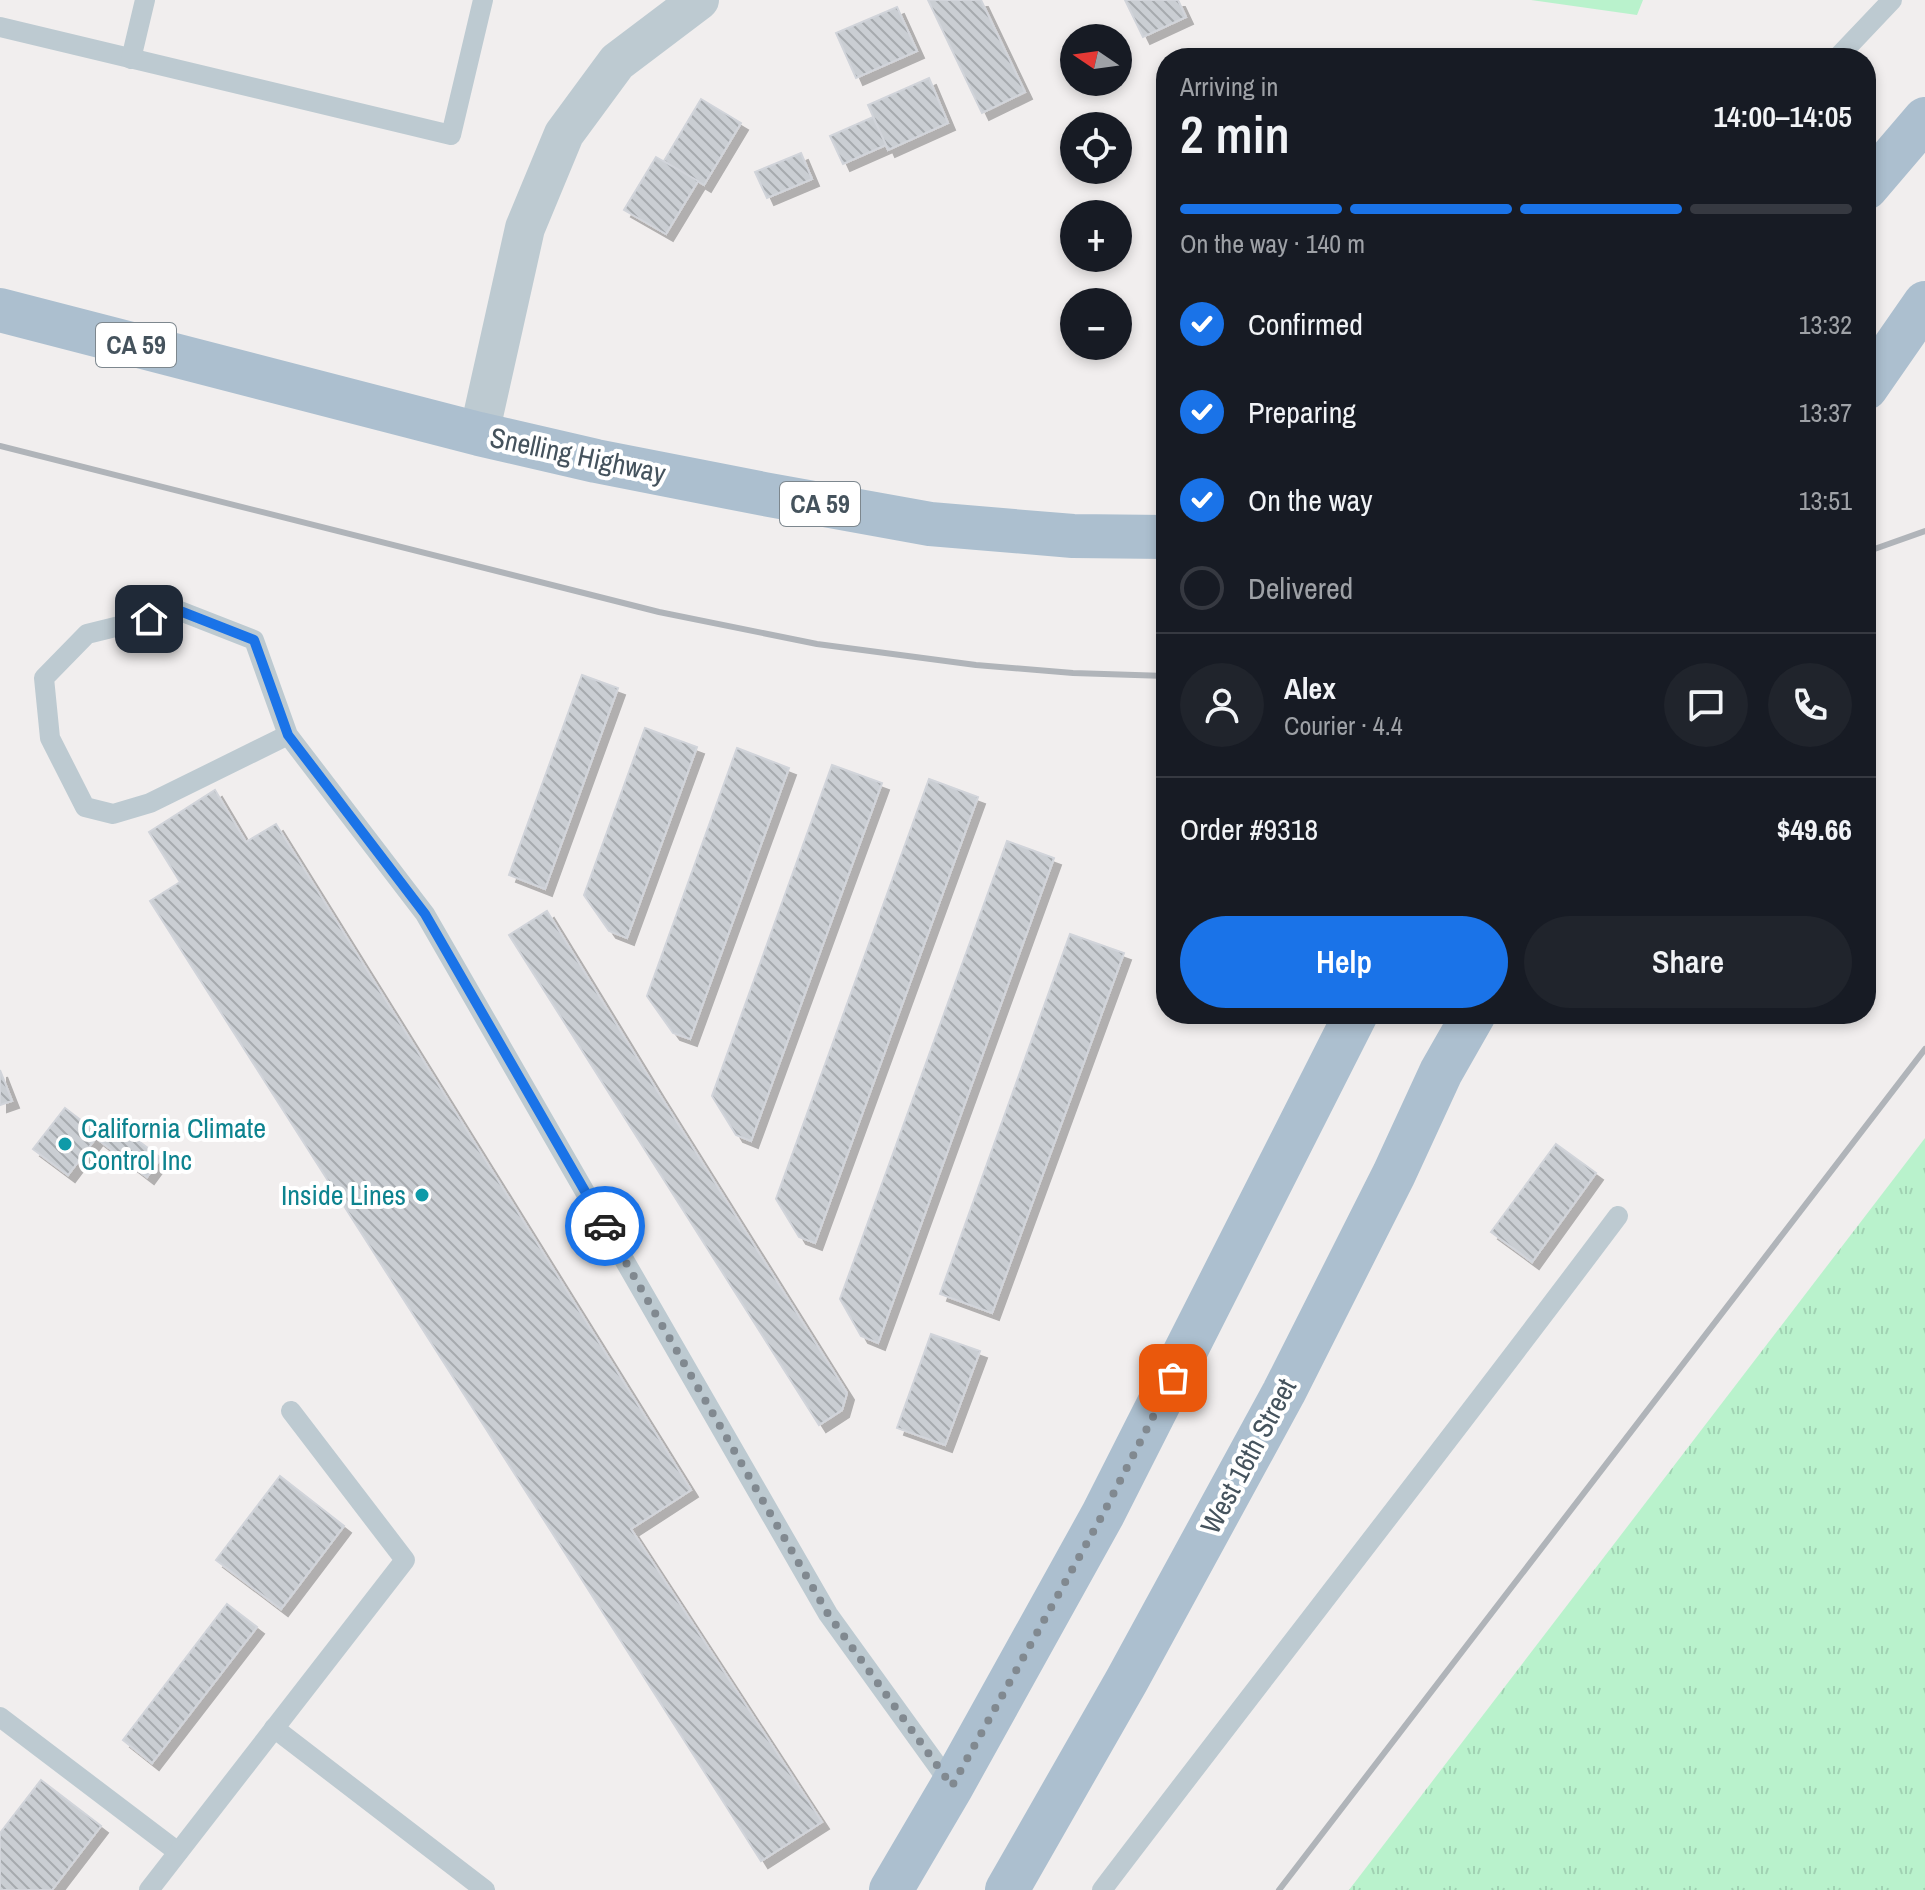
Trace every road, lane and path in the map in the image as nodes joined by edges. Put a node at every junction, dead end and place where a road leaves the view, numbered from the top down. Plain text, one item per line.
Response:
1 (145, 0) edge
2 (483, 0) edge
3 (699, 0) edge
4 (1892, 0) edge
5 (0, 27) edge
6 (1846, 48) edge
7 (131, 59) junction
8 (1925, 119) edge
9 (1876, 176) edge
10 (0, 310) edge
11 (1920, 310) edge
12 (1876, 359) edge
13 (1876, 374) edge
14 (479, 434) junction
15 (1156, 537) edge
16 (288, 735) junction
17 (1351, 1024) edge
18 (1457, 1024) edge
19 (1468, 1024) edge
20 (1441, 1072) junction
21 (1618, 1216) dead end
22 (291, 1411) dead end
23 (0, 1717) edge
24 (274, 1728) junction
25 (952, 1786) junction
26 (178, 1852) junction
27 (149, 1890) edge
28 (485, 1890) edge
29 (891, 1890) edge
30 (1007, 1890) edge
31 (1102, 1890) edge

1 - 7 lane
2 - 7 lane
3 - 14 street
4 - 6 lane
5 - 7 lane
8 - 9 main road
10 - 14 main road, Snelling Highway / CA 59
11 - 12 main road
11 - 13 main road
14 - 15 main road, Snelling Highway / CA 59
16 - 16 lane
16 - 25 lane
17 - 25 main road
18 - 20 main road
19 - 20 main road, West 16th Street
20 - 30 main road, West 16th Street
21 - 31 lane
22 - 24 lane
23 - 26 lane
24 - 26 lane
24 - 28 lane
25 - 29 main road
26 - 27 lane

